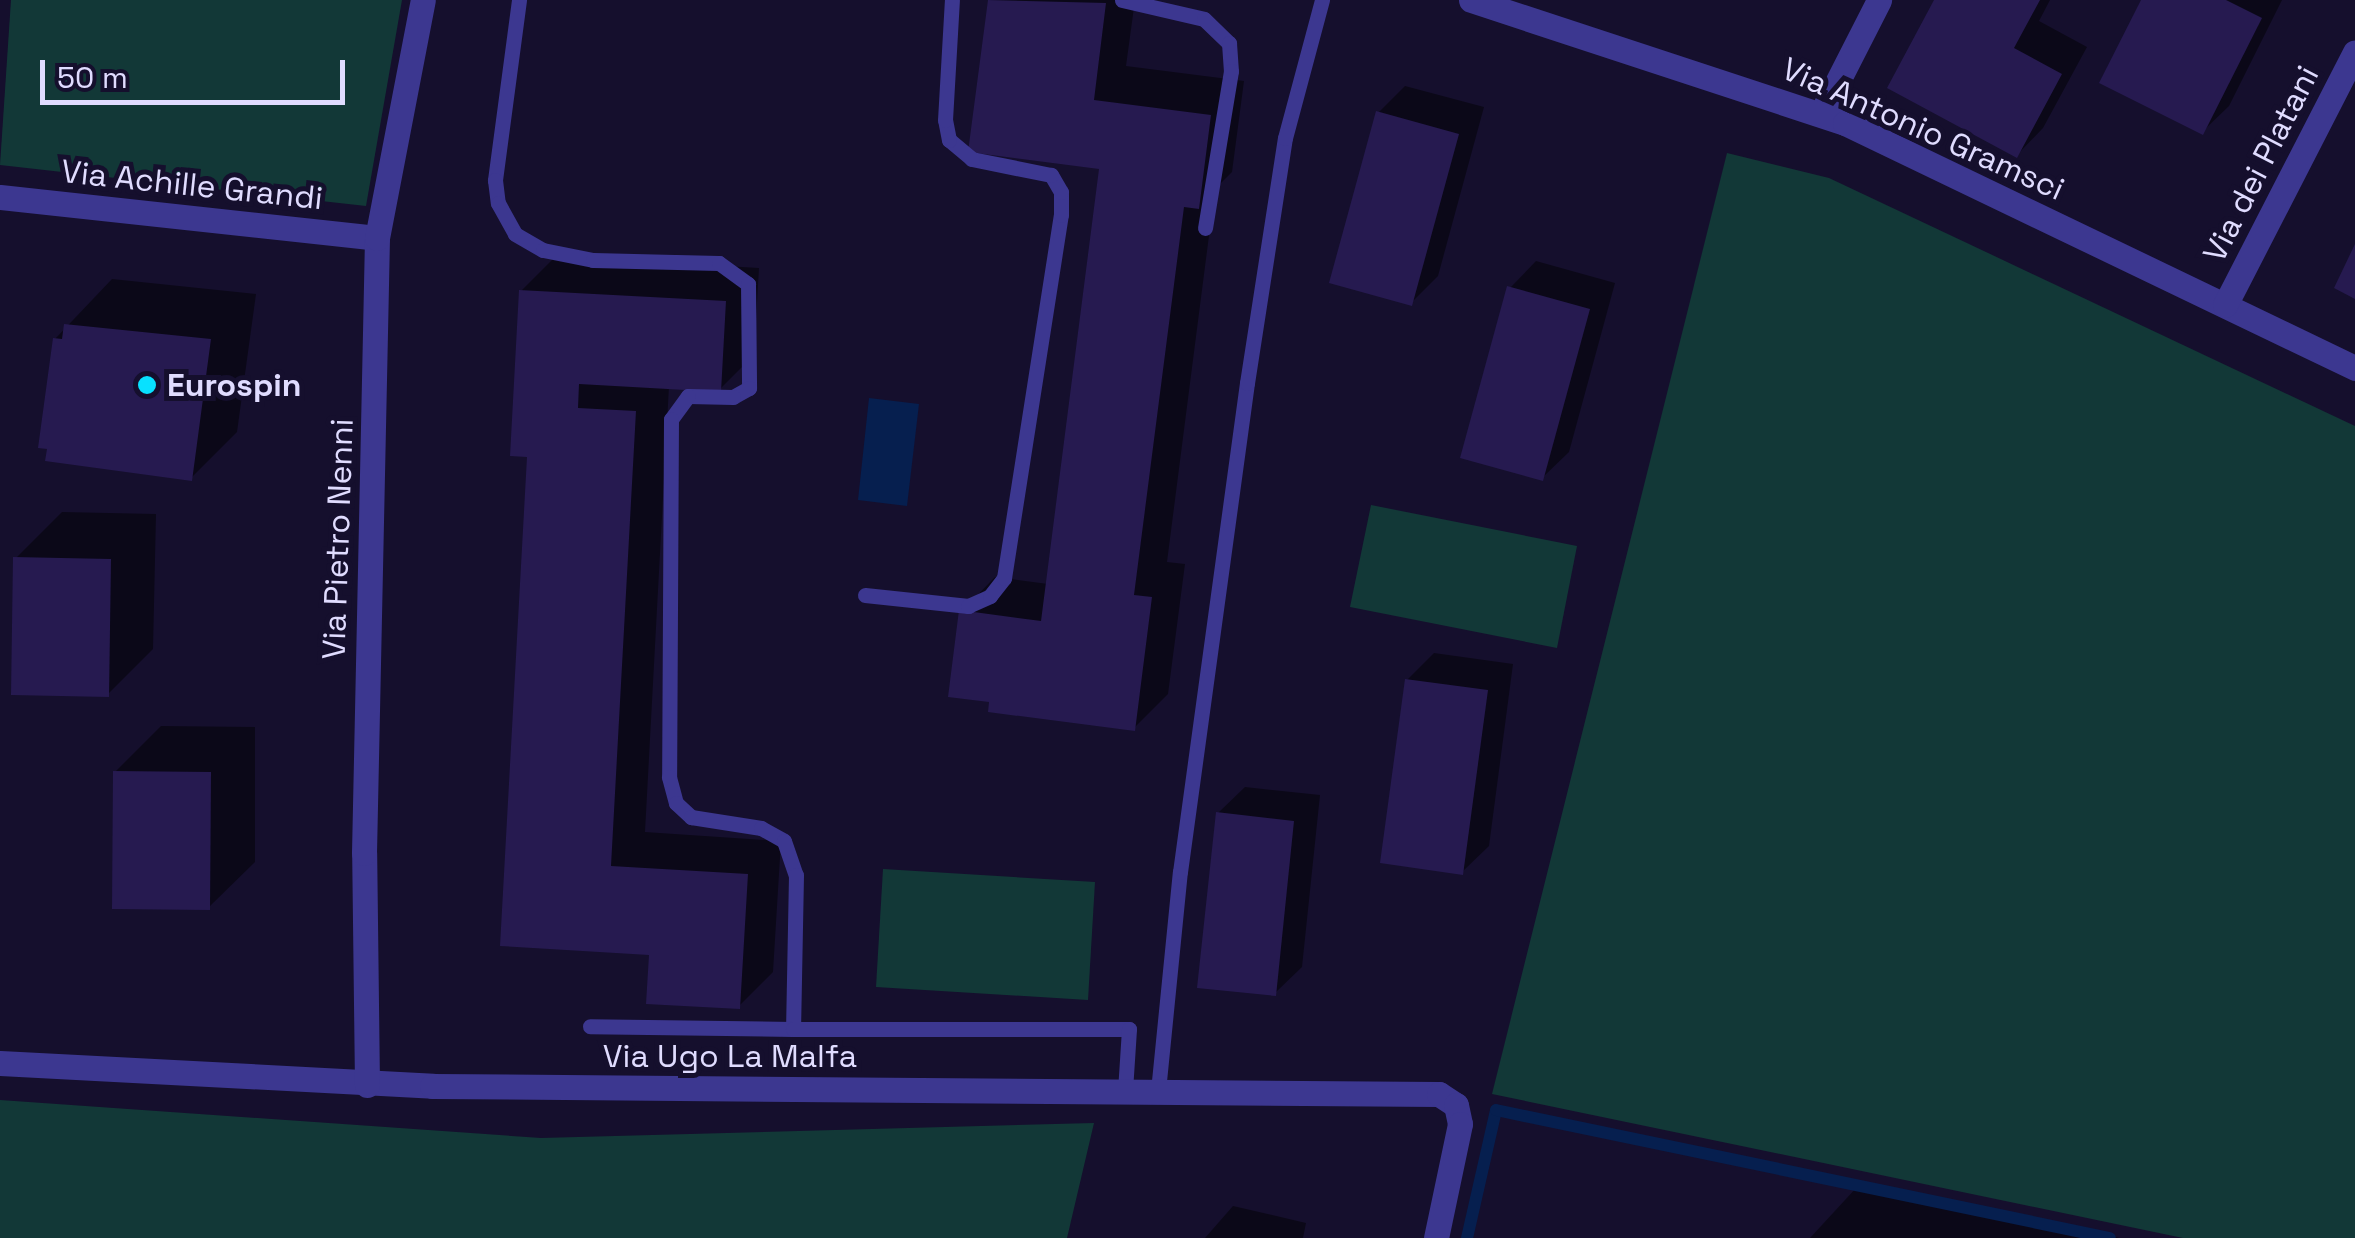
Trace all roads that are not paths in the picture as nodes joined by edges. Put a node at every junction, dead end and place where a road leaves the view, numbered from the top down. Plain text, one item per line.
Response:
1 (423, 0) edge
2 (519, 0) edge
3 (952, 0) edge
4 (1122, 0) edge
5 (1322, 0) edge
6 (1471, 0) edge
7 (1879, 0) edge
8 (2355, 52) edge
9 (1822, 114) junction
10 (0, 197) edge
11 (1205, 228) dead end
12 (377, 238) junction
13 (2225, 304) junction
14 (2355, 368) edge
15 (865, 595) dead end
16 (590, 1026) dead end
17 (793, 1029) junction
18 (0, 1063) edge
19 (367, 1085) junction
20 (1158, 1090) junction
21 (1125, 1091) junction
22 (1436, 1238) edge

1 - 12 street, Via Pietro Nenni
2 - 17 lane
3 - 15 lane
4 - 11 lane
5 - 20 lane
6 - 9 street, Via Antonio Gramsci
7 - 9 street
8 - 13 street, Via dei Platani
9 - 13 street, Via Antonio Gramsci
10 - 12 street, Via Achille Grandi
12 - 19 street, Via Pietro Nenni
13 - 14 street, Via Antonio Gramsci
16 - 17 lane
17 - 21 lane
18 - 19 street, Via Ugo La Malfa
19 - 21 street, Via Ugo La Malfa
20 - 21 street, Via Ugo La Malfa
20 - 22 street, Via Ugo La Malfa

